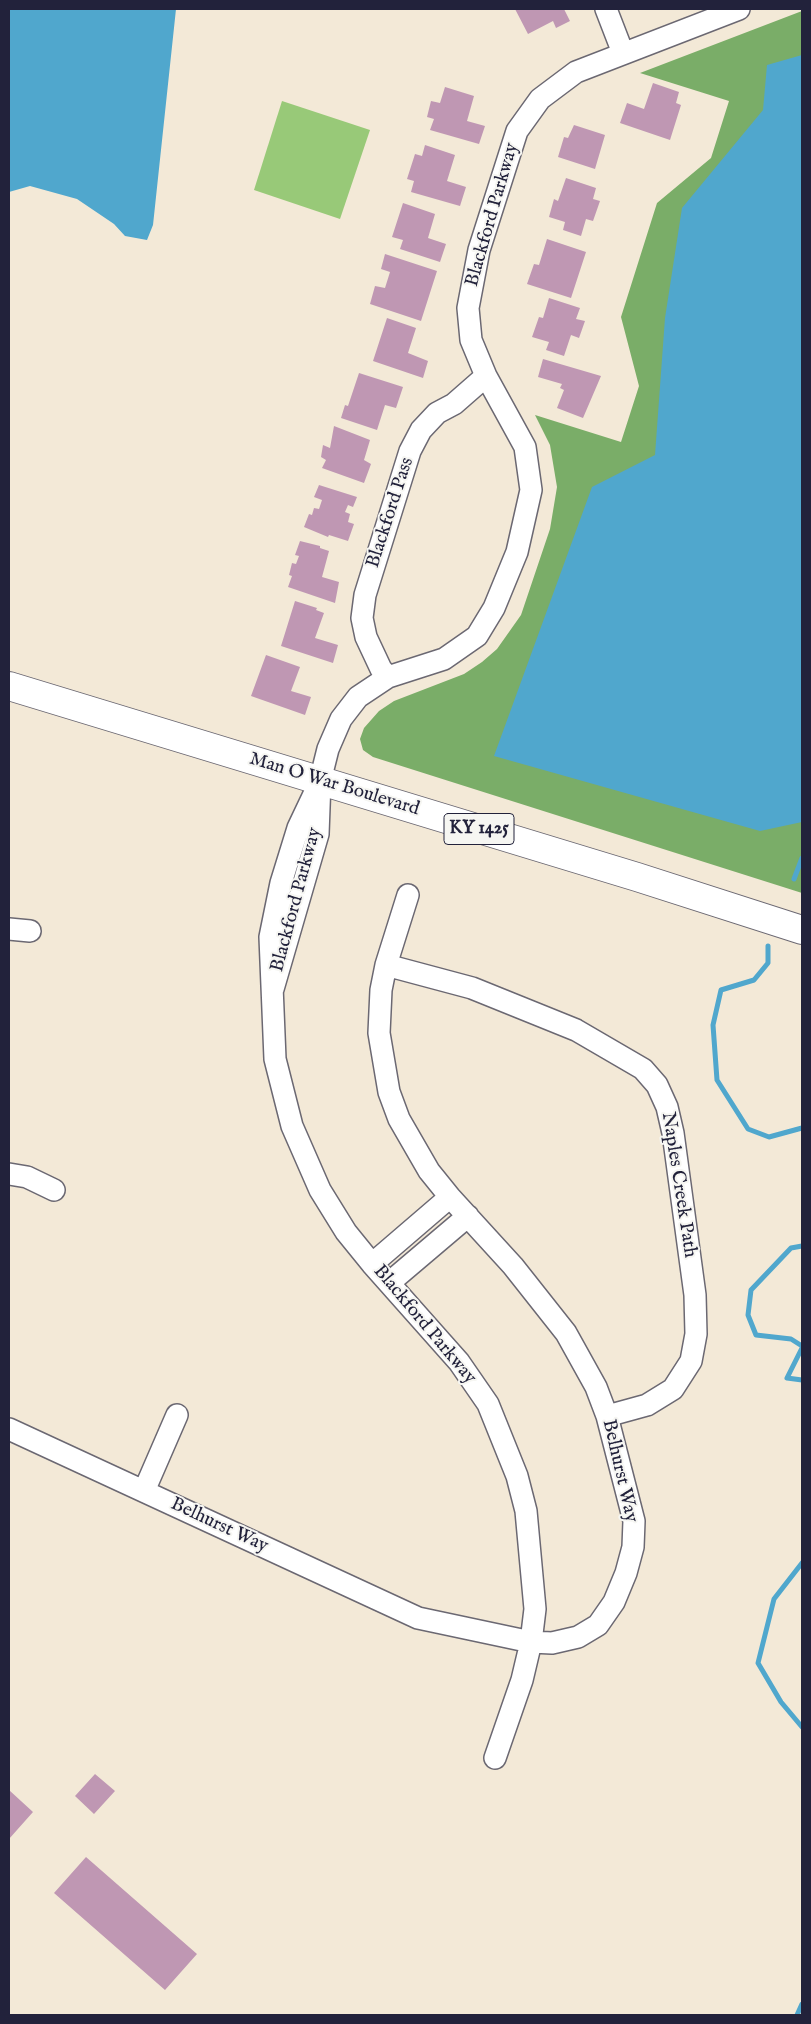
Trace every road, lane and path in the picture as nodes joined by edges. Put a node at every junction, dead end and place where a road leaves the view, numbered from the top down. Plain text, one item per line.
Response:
1 (606, 9) edge
2 (739, 9) edge
3 (623, 53) junction
4 (486, 376) junction
5 (388, 677) junction
6 (9, 686) edge
7 (320, 781) junction
8 (408, 895) dead end
9 (9, 929) edge
10 (802, 930) edge
11 (30, 931) dead end
12 (386, 965) junction
13 (9, 1174) edge
14 (54, 1190) dead end
15 (450, 1197) junction
16 (468, 1216) junction
17 (372, 1264) junction
18 (389, 1283) junction
19 (177, 1415) dead end
20 (607, 1416) junction
21 (9, 1429) edge
22 (144, 1491) junction
23 (531, 1642) junction
24 (496, 1758) dead end

1 - 3 street
2 - 3 street, Blackford Parkway
3 - 4 street, Blackford Parkway
4 - 5 street, Blackford Pass
4 - 5 street, Blackford Parkway
5 - 7 street, Blackford Parkway
6 - 7 main road, Man O War Boulevard / KY 1425
7 - 10 main road, Man O War Boulevard / KY 1425
7 - 17 street, Blackford Parkway
8 - 12 street, Belhurst Way
9 - 11 street
12 - 15 street, Belhurst Way
12 - 20 street, Naples Creek Path
13 - 14 street
15 - 16 street, Belhurst Way
15 - 17 street
16 - 18 street
16 - 20 street, Belhurst Way
17 - 18 street, Blackford Parkway
18 - 23 street, Blackford Parkway
19 - 22 street
20 - 23 street, Belhurst Way
21 - 22 street, Belhurst Way
22 - 23 street, Belhurst Way
23 - 24 street, Blackford Parkway

